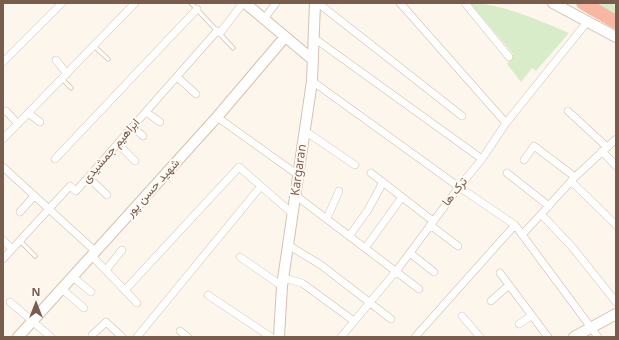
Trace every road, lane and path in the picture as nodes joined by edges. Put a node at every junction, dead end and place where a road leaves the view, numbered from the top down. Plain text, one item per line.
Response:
1 (62, 3) edge
2 (135, 3) edge
3 (191, 3) edge
4 (244, 3) edge
5 (276, 3) edge
6 (317, 3) edge
7 (400, 3) edge
8 (465, 3) edge
9 (553, 3) edge
10 (583, 3) edge
11 (197, 9) junction
12 (264, 19) junction
13 (587, 22) junction
14 (616, 22) edge
15 (219, 32) junction
16 (285, 37) junction
17 (616, 37) edge
18 (314, 38) junction
19 (94, 46) junction
20 (233, 48) dead end
21 (509, 57) dead end
22 (108, 59) dead end
23 (56, 60) dead end
24 (313, 60) junction
25 (3, 62) edge
26 (64, 76) junction
27 (177, 77) junction
28 (312, 80) junction
29 (71, 88) dead end
30 (196, 94) dead end
31 (6, 111) dead end
32 (568, 111) dead end
33 (146, 112) junction
34 (28, 113) junction
35 (462, 116) dead end
36 (216, 117) junction
37 (40, 122) dead end
38 (160, 122) dead end
39 (506, 123) junction
40 (18, 124) junction
41 (132, 127) junction
42 (305, 131) junction
43 (143, 136) dead end
44 (3, 139) edge
45 (616, 139) edge
46 (118, 144) junction
47 (605, 149) junction
48 (55, 159) dead end
49 (482, 159) junction
50 (524, 160) dead end
51 (135, 161) dead end
52 (355, 165) dead end
53 (616, 166) edge
54 (3, 167) edge
55 (371, 173) dead end
56 (507, 173) dead end
57 (298, 175) junction
58 (88, 177) junction
59 (573, 179) junction
60 (383, 182) junction
61 (261, 186) junction
62 (459, 187) junction
63 (339, 191) dead end
64 (106, 195) dead end
65 (295, 195) junction
66 (34, 196) junction
67 (402, 197) junction
68 (549, 206) junction
69 (49, 209) junction
70 (20, 212) dead end
71 (293, 214) junction
72 (541, 214) junction
73 (327, 218) junction
74 (432, 223) junction
75 (515, 225) junction
76 (616, 225) edge
77 (350, 235) junction
78 (522, 235) junction
79 (3, 240) edge
80 (20, 240) junction
81 (288, 245) junction
82 (458, 246) dead end
83 (366, 247) junction
84 (12, 249) junction
85 (122, 250) dead end
86 (410, 253) junction
87 (94, 254) junction
88 (35, 256) dead end
89 (240, 257) dead end
90 (3, 259) edge
91 (106, 270) junction
92 (397, 270) junction
93 (434, 272) dead end
94 (500, 273) dead end
95 (73, 277) junction
96 (283, 282) junction
97 (509, 285) junction
98 (62, 289) junction
99 (419, 289) dead end
100 (125, 290) junction
101 (91, 292) dead end
102 (208, 294) dead end
103 (491, 300) dead end
104 (10, 302) dead end
105 (616, 302) edge
106 (137, 303) dead end
107 (370, 304) junction
108 (84, 308) dead end
109 (616, 314) edge
110 (462, 316) dead end
111 (531, 316) junction
112 (391, 319) dead end
113 (33, 321) junction
114 (354, 321) junction
115 (519, 324) dead end
116 (591, 328) junction
117 (180, 331) dead end
118 (92, 335) dead end
119 (18, 337) edge
120 (52, 337) edge
121 (122, 337) edge
122 (137, 337) edge
123 (188, 337) edge
124 (271, 337) edge
125 (279, 337) edge
126 (340, 337) edge
127 (415, 337) edge
128 (480, 337) edge
129 (548, 337) edge
130 (574, 337) edge
131 (598, 337) edge

1 - 25 street
2 - 19 street
3 - 11 lane
4 - 12 street
4 - 15 street, ابراهیم جمشیدی
5 - 12 street
6 - 18 street, Kargaran
6 - 35 street
7 - 39 street
8 - 21 street
9 - 13 street
10 - 14 highway
11 - 15 lane
11 - 48 street
12 - 16 street
13 - 17 street
13 - 39 street, ترک ها
15 - 20 lane
15 - 27 street, ابراهیم جمشیدی
16 - 24 street
16 - 36 street, شهید حسن پور
18 - 24 street, Kargaran
18 - 49 street
19 - 22 lane
19 - 26 street
23 - 26 street
24 - 28 street, Kargaran
26 - 29 lane
26 - 34 street
27 - 30 street
27 - 33 street, ابراهیم جمشیدی
28 - 42 street, Kargaran
28 - 62 street
31 - 40 street
32 - 47 street
33 - 38 street
33 - 41 street, ابراهیم جمشیدی
34 - 37 street
34 - 40 street
36 - 57 street
36 - 87 street, شهید حسن پور
39 - 49 street, ترک ها
40 - 44 street
41 - 43 street
41 - 46 street, ابراهیم جمشیدی
42 - 52 street
42 - 57 street, Kargaran
45 - 47 street
46 - 51 street
46 - 58 street, ابراهیم جمشیدی
47 - 53 street
47 - 59 street
49 - 62 street, ترک ها
50 - 59 street
54 - 66 street
55 - 60 street
56 - 68 street
57 - 65 street, Kargaran
58 - 64 street
58 - 69 street, ابراهیم جمشیدی
59 - 68 street
59 - 76 street
60 - 67 street
60 - 77 street
61 - 71 street
61 - 100 street
61 - 122 street
62 - 74 street, ترک ها
62 - 75 street
63 - 73 street
65 - 71 street, Kargaran
65 - 73 street
66 - 69 street
66 - 70 street
67 - 74 street
67 - 83 street
68 - 72 street
69 - 80 street, ابراهیم جمشیدی
69 - 87 street
71 - 81 street, Kargaran
72 - 78 street
72 - 105 street
73 - 77 street
74 - 82 street
74 - 86 street, ترک ها
75 - 78 street
75 - 127 street
77 - 83 street
78 - 116 street
79 - 84 street
80 - 84 street, ابراهیم جمشیدی
80 - 88 lane
81 - 96 street, Kargaran
81 - 107 street
83 - 92 street
84 - 90 street, ابراهیم جمشیدی
85 - 91 street
86 - 92 street, ترک ها
86 - 93 street
87 - 91 street
87 - 95 street, شهید حسن پور
89 - 96 street
91 - 100 street
92 - 99 street
92 - 107 street, ترک ها
94 - 97 street
95 - 98 street, شهید حسن پور
95 - 101 street
96 - 114 street
96 - 125 street, Kargaran
97 - 103 street
97 - 111 street
98 - 108 street
98 - 113 street, شهید حسن پور
100 - 106 street
102 - 124 street
104 - 113 street
107 - 112 street
107 - 114 street, ترک ها
109 - 116 street
110 - 128 street
111 - 115 street
111 - 129 street
113 - 119 street, شهید حسن پور
113 - 120 street
114 - 126 street, ترک ها
116 - 130 street
116 - 131 street
117 - 123 street
118 - 121 street

